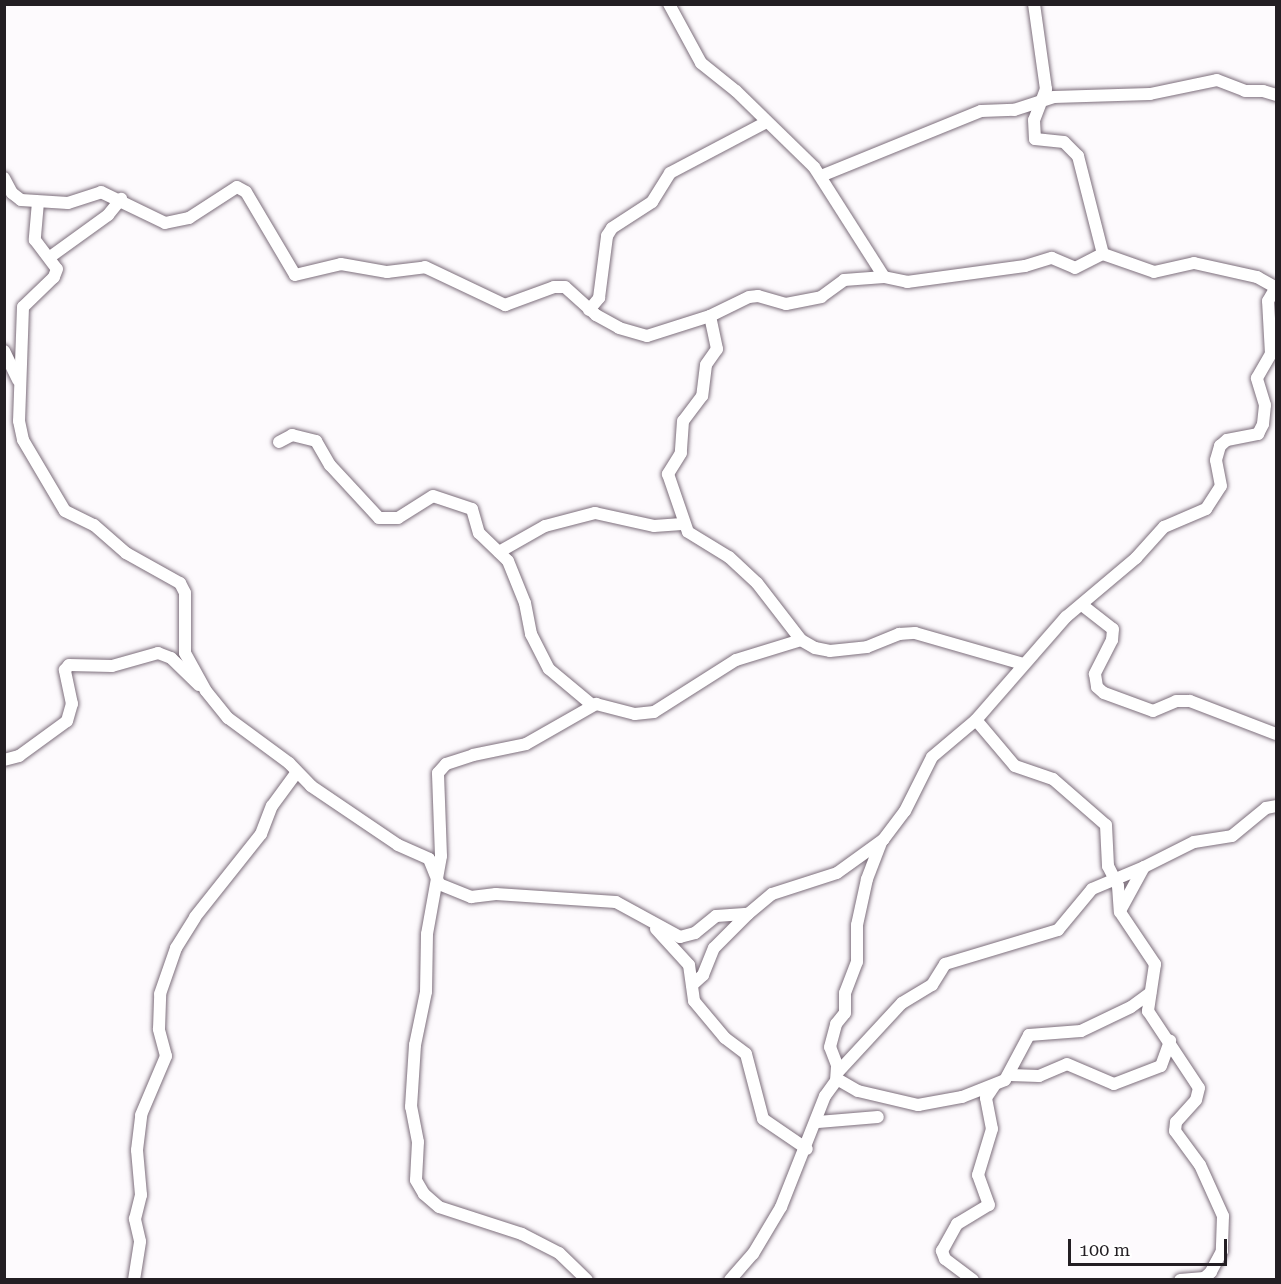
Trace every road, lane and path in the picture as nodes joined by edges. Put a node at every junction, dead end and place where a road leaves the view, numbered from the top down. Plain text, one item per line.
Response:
1 (669, 4) edge
2 (1034, 4) edge
3 (1276, 95) edge
4 (1043, 101) junction
5 (765, 123) junction
6 (821, 176) junction
7 (4, 178) edge
8 (121, 199) junction
9 (38, 202) junction
10 (1103, 254) junction
11 (50, 257) junction
12 (884, 277) junction
13 (1276, 287) edge
14 (589, 310) junction
15 (710, 316) junction
16 (4, 351) edge
17 (19, 384) junction
18 (279, 442) dead end
19 (682, 524) junction
20 (499, 552) junction
21 (1082, 605) junction
22 (801, 640) junction
23 (1023, 664) junction
24 (206, 691) junction
25 (592, 705) junction
26 (976, 720) junction
27 (1276, 734) edge
28 (4, 760) edge
29 (297, 772) junction
30 (1276, 806) edge
31 (881, 841) junction
32 (1144, 867) junction
33 (1113, 878) junction
34 (439, 884) junction
35 (1120, 912) junction
36 (748, 914) junction
37 (654, 926) junction
38 (692, 986) junction
39 (1150, 993) junction
40 (1170, 1041) junction
41 (837, 1075) junction
42 (1010, 1075) junction
43 (994, 1086) junction
44 (878, 1117) dead end
45 (818, 1122) junction
46 (807, 1149) junction
47 (134, 1280) edge
48 (587, 1280) edge
49 (730, 1280) edge
50 (973, 1280) edge
51 (1180, 1280) edge

1 - 5 street
2 - 4 street
3 - 4 street
4 - 6 street
4 - 10 street
5 - 6 street
5 - 14 street
6 - 12 street
7 - 9 street
8 - 9 street
8 - 11 street
8 - 14 street
9 - 11 street
10 - 12 street
10 - 13 street
11 - 17 street
12 - 15 street
13 - 21 street
14 - 15 street
15 - 19 street
16 - 17 street
17 - 24 street
18 - 20 street
19 - 20 street
19 - 22 street
20 - 25 street
21 - 23 street
21 - 27 street
22 - 23 street
22 - 25 street
23 - 26 street
24 - 28 street
24 - 29 street
25 - 34 street
26 - 31 street
26 - 33 street
29 - 34 street
29 - 47 street
30 - 32 street
31 - 36 street
31 - 41 street
32 - 33 street
32 - 35 street
33 - 35 street
33 - 41 street
34 - 37 street
34 - 48 street
35 - 39 street
36 - 37 street
36 - 38 street
37 - 38 street
38 - 46 street
39 - 40 street
39 - 42 street
40 - 42 street
40 - 51 street
41 - 43 street
41 - 45 street
42 - 43 street
43 - 50 street
44 - 45 street
45 - 46 street
46 - 49 street

